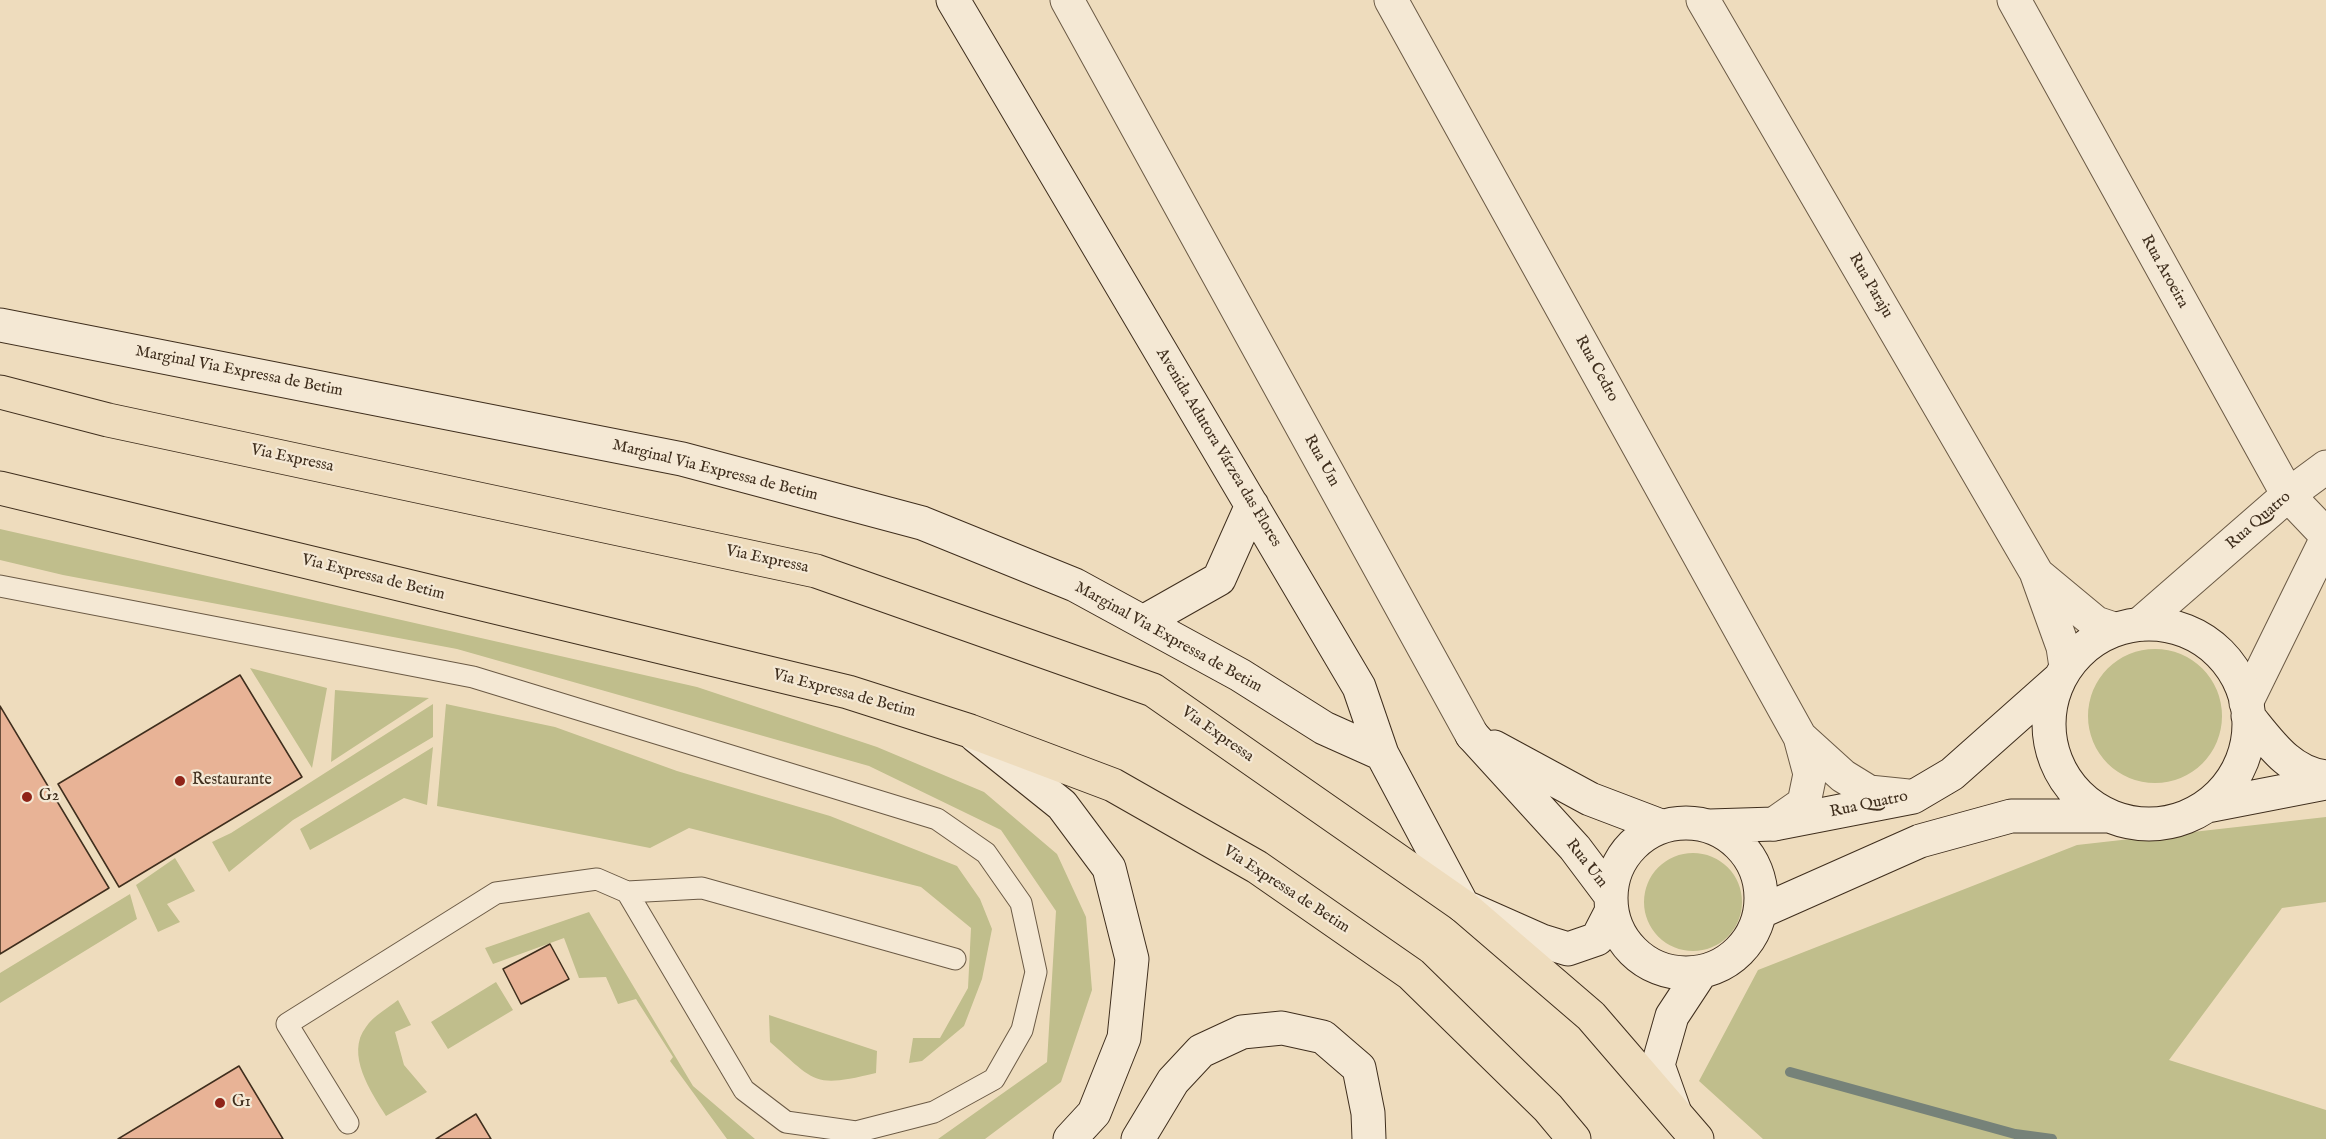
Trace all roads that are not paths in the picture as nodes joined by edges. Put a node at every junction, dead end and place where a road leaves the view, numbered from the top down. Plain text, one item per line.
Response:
1 (1067, 0) edge
2 (1391, 0) edge
3 (1703, 0) edge
4 (2014, 0) edge
5 (952, 1) edge
6 (0, 325) edge
7 (0, 392) edge
8 (2326, 467) edge
9 (0, 488) edge
10 (2288, 495) junction
11 (1252, 505) junction
12 (2326, 538) edge
13 (2036, 572) junction
14 (0, 586) edge
15 (1143, 622) junction
16 (2127, 627) junction
17 (2062, 673) junction
18 (2247, 710) junction
19 (970, 731) junction
20 (1472, 735) junction
21 (1800, 737) junction
22 (1382, 754) junction
23 (2326, 777) edge
24 (2326, 783) edge
25 (1913, 797) junction
26 (2207, 806) junction
27 (2109, 816) junction
28 (1774, 824) junction
29 (1661, 826) junction
30 (1710, 826) junction
31 (627, 892) junction
32 (1611, 903) junction
33 (1463, 906) junction
34 (1760, 912) junction
35 (955, 959) dead end
36 (1701, 972) junction
37 (1674, 1110) junction
38 (348, 1123) dead end
39 (1070, 1139) edge
40 (1138, 1139) edge
41 (1369, 1139) edge
42 (1574, 1139) edge
43 (1697, 1139) edge

1 - 20 street, Rua Um
2 - 21 street, Rua Cedro
3 - 13 street, Rua Paraju
4 - 10 street, Rua Aroeira
5 - 11 street, Avenida Adutora Várzea das Flores
6 - 15 street, Marginal Via Expressa de Betim
7 - 33 highway, Via Expressa
8 - 10 street, Rua Quatro
9 - 19 highway, Via Expressa de Betim
10 - 12 street, Rua Aroeira
10 - 16 street, Rua Quatro
11 - 15 street
11 - 22 street, Avenida Adutora Várzea das Flores
12 - 18 street
13 - 16 street, Rua Paraju
13 - 17 street, Rua Paraju
14 - 31 lane
15 - 22 street, Marginal Via Expressa de Betim
16 - 17 street
16 - 18 street
17 - 25 street, Rua Quatro
17 - 27 street
18 - 23 street
18 - 26 street
19 - 39 street
19 - 42 highway, Via Expressa de Betim
20 - 29 street
20 - 32 street, Rua Um
21 - 25 street, Rua Cedro
21 - 28 street, Rua Cedro
22 - 33 street, Avenida Adutora Várzea das Flores
24 - 26 street
25 - 28 street, Rua Quatro
26 - 27 street
27 - 34 street
28 - 30 street, Rua Quatro
29 - 30 street
29 - 32 street
30 - 34 street
31 - 35 lane
31 - 38 lane
32 - 33 street
32 - 36 street
33 - 37 highway, Via Expressa
34 - 36 street
36 - 37 street
37 - 43 highway, Via Expressa
40 - 41 street

